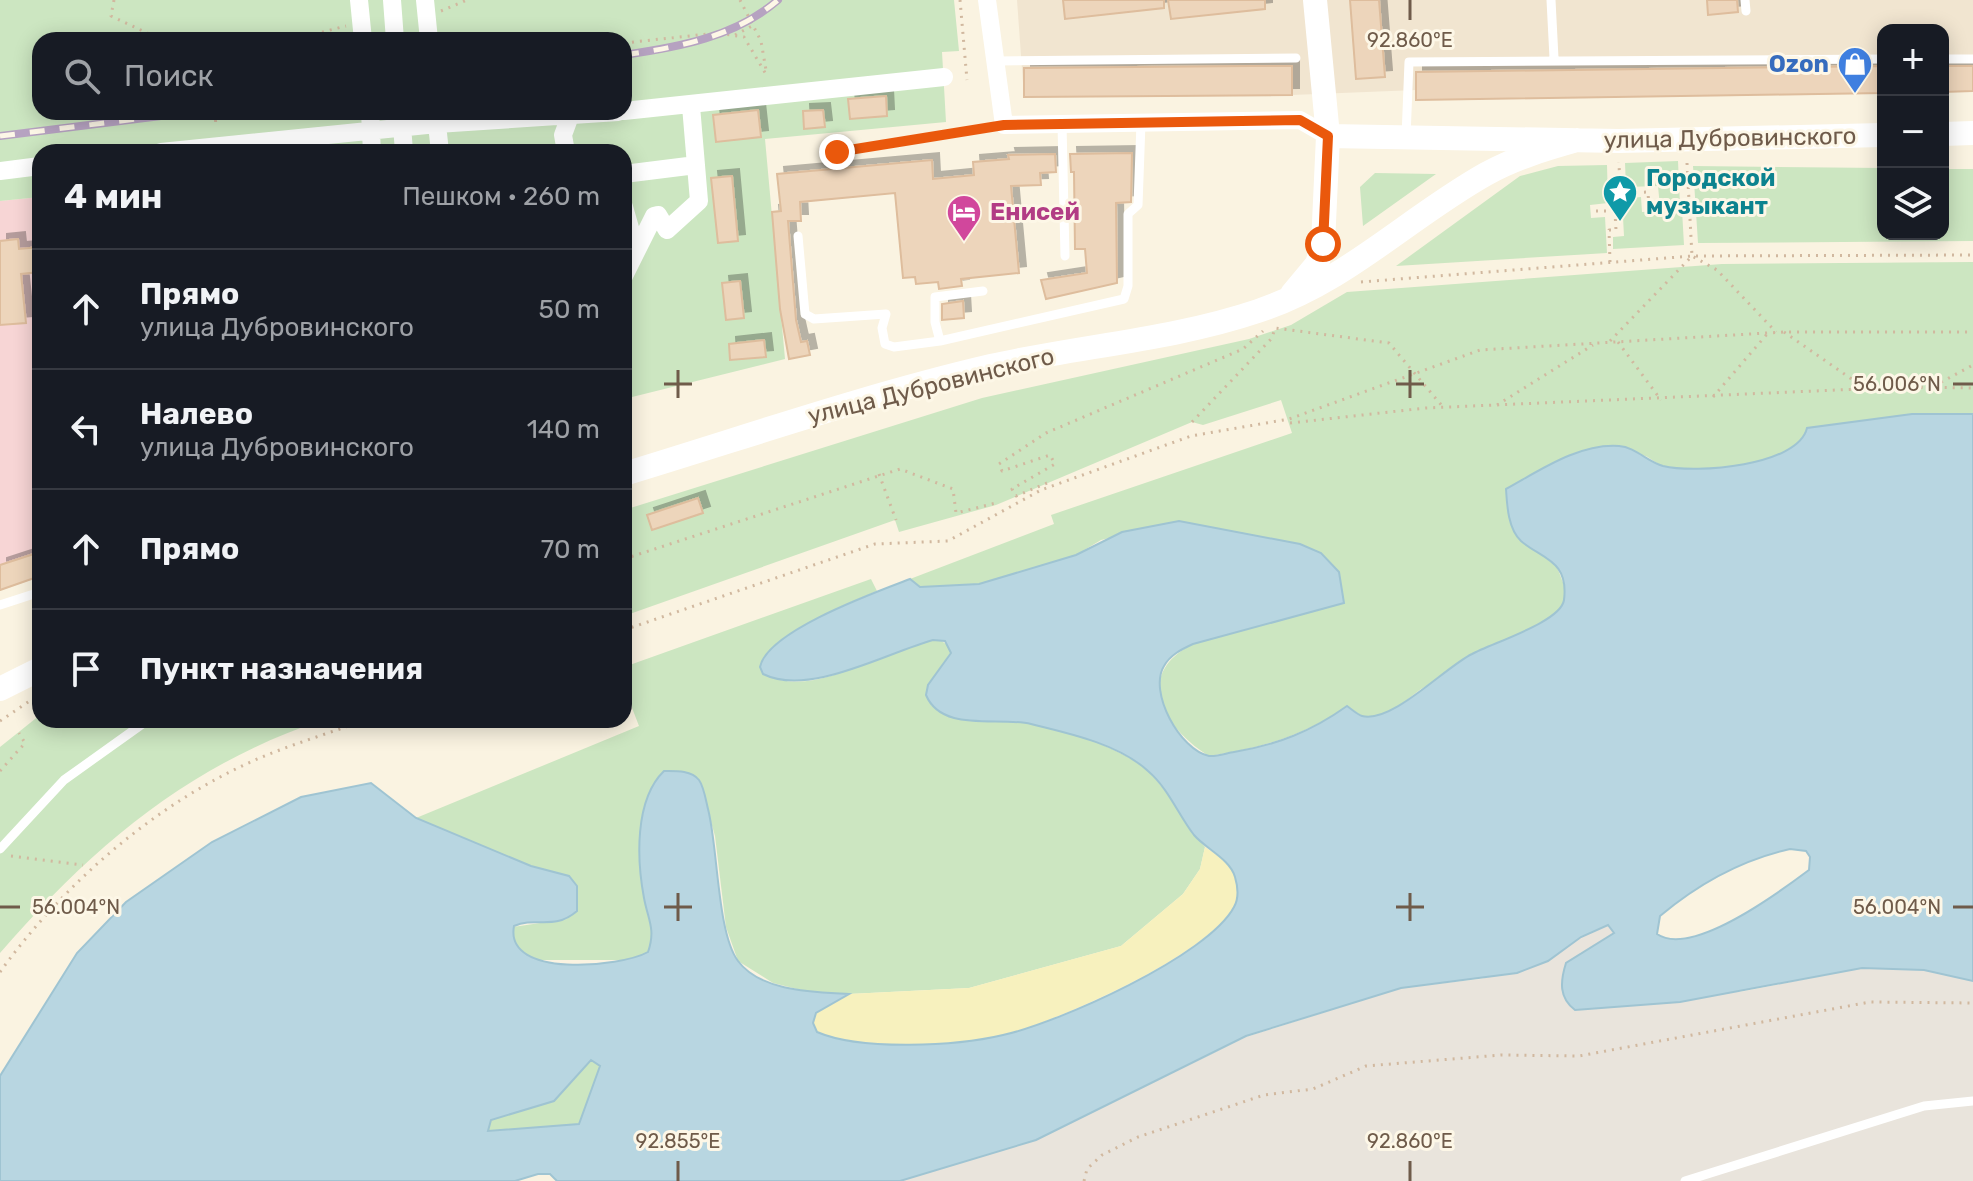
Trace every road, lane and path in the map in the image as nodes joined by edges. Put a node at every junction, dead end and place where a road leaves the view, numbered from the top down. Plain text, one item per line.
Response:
1 (114, 0) edge
2 (359, 0) edge
3 (392, 0) edge
4 (467, 0) edge
5 (740, 0) edge
6 (960, 0) edge
7 (987, 0) edge
8 (1315, 0) edge
9 (1551, 0) edge
10 (426, 8) edge
11 (752, 26) junction
12 (362, 31) edge
13 (145, 32) edge
14 (394, 32) edge
15 (428, 32) edge
16 (735, 35) junction
17 (632, 42) edge
18 (1296, 58) dead end
19 (1554, 58) junction
20 (1877, 59) edge
21 (1949, 59) edge
22 (1973, 59) edge
23 (993, 61) junction
24 (767, 76) junction
25 (944, 77) dead end
26 (967, 80) dead end
27 (769, 96) junction
28 (691, 106) junction
29 (632, 110) edge
30 (402, 120) edge
31 (436, 120) edge
32 (569, 120) edge
33 (370, 122) edge
34 (1141, 123) junction
35 (1062, 124) junction
36 (1004, 125) junction
37 (1973, 133) edge
38 (1949, 134) edge
39 (1877, 135) edge
40 (1328, 136) junction
41 (1406, 137) junction
42 (1577, 140) junction
43 (217, 144) edge
44 (371, 144) edge
45 (404, 144) edge
46 (439, 144) edge
47 (565, 144) edge
48 (837, 152) dead end
49 (1619, 162) dead end
50 (1687, 163) dead end
51 (696, 165) junction
52 (32, 167) edge
53 (0, 171) edge
54 (632, 173) edge
55 (1620, 193) junction
56 (1689, 208) junction
57 (1596, 211) dead end
58 (1615, 211) junction
59 (632, 235) edge
60 (798, 236) dead end
61 (636, 249) junction
62 (1973, 255) edge
63 (1065, 256) dead end
64 (1692, 256) junction
65 (632, 258) edge
66 (1610, 262) junction
67 (1357, 282) dead end
68 (983, 291) dead end
69 (1288, 298) junction
70 (1264, 330) dead end
71 (1776, 332) junction
72 (1784, 332) junction
73 (1973, 332) edge
74 (1768, 333) junction
75 (940, 341) junction
76 (1618, 342) junction
77 (1596, 343) junction
78 (1608, 343) junction
79 (1973, 365) edge
80 (1415, 375) junction
81 (1933, 387) junction
82 (1973, 388) edge
83 (1865, 389) junction
84 (1713, 397) junction
85 (1661, 400) junction
86 (1496, 406) junction
87 (1444, 408) junction
88 (1192, 422) dead end
89 (1290, 423) dead end
90 (632, 472) edge
91 (879, 474) junction
92 (1047, 483) dead end
93 (996, 503) dead end
94 (896, 520) dead end
95 (632, 556) edge
96 (32, 595) edge
97 (0, 605) edge
98 (632, 627) edge
99 (32, 673) edge
100 (0, 689) edge
101 (32, 699) edge
102 (0, 721) edge
103 (137, 728) edge
104 (344, 728) edge
105 (19, 733) dead end
106 (0, 771) edge
107 (0, 852) edge
108 (83, 865) dead end
109 (0, 972) edge
110 (1973, 1003) edge
111 (1973, 1101) edge
112 (1084, 1181) edge
113 (1685, 1181) edge

1 - 13 path
2 - 12 street
3 - 14 street
4 - 10 path
5 - 11 path
6 - 26 path
7 - 23 street
8 - 40 main road
9 - 19 lane
10 - 15 street
11 - 16 path
11 - 24 path
16 - 17 path
16 - 24 path
18 - 23 lane
19 - 20 lane
19 - 41 lane
21 - 22 lane
23 - 36 street
24 - 27 path
25 - 27 street
27 - 28 street
28 - 29 street
28 - 51 street
30 - 33 street
30 - 45 street
31 - 46 street
32 - 47 street
33 - 43 street
33 - 44 street
34 - 35 street, улица Дубровинского
34 - 40 street, улица Дубровинского
34 - 75 lane
35 - 36 street, улица Дубровинского
35 - 63 lane
36 - 48 lane
37 - 38 main road
39 - 42 main road, улица Дубровинского
40 - 41 main road, улица Дубровинского
40 - 69 main road
41 - 42 main road, улица Дубровинского
42 - 69 main road, улица Дубровинского
49 - 55 path
50 - 56 path
51 - 54 street
51 - 61 street
52 - 53 street
55 - 56 path
55 - 58 path
56 - 64 path
57 - 58 path
58 - 66 path
59 - 61 street
60 - 75 lane
61 - 65 street
62 - 64 path
64 - 66 path
64 - 71 path
64 - 78 path
66 - 67 path
68 - 75 lane
69 - 90 main road, улица Дубровинского
70 - 92 path
71 - 72 path
71 - 74 path
72 - 73 path
72 - 83 path
74 - 76 path
74 - 84 path
76 - 78 path
76 - 85 path
77 - 78 path
77 - 80 path
77 - 86 path
79 - 81 path
80 - 87 path
80 - 88 path
80 - 98 path
81 - 82 path
81 - 83 path
83 - 84 path
84 - 85 path
85 - 86 path
86 - 87 path
87 - 89 path
91 - 93 path
91 - 94 path
91 - 95 path
96 - 97 lane
99 - 100 main road
101 - 102 path
103 - 107 lane
104 - 109 path
105 - 106 path
107 - 108 path
110 - 112 path
111 - 113 lane

